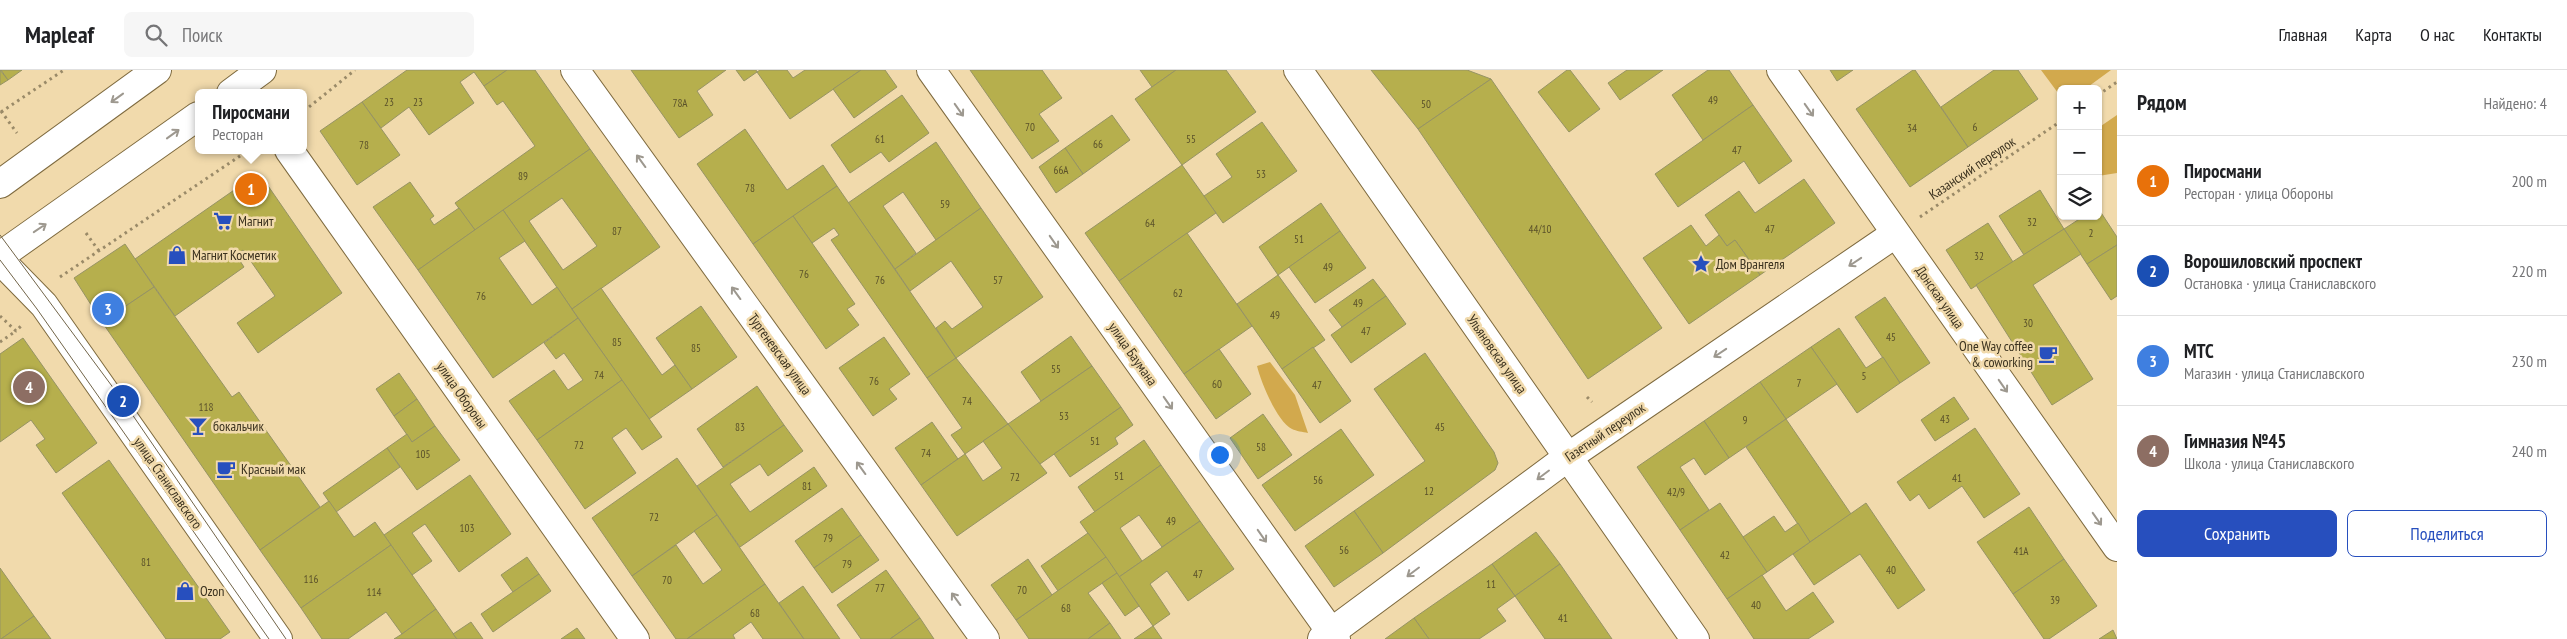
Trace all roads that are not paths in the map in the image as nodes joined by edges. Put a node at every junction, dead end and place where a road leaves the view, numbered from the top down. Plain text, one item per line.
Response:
1 (157, 70) edge
2 (575, 70) edge
3 (931, 70) edge
4 (1298, 70) edge
5 (1781, 70) edge
6 (195, 118) edge
7 (292, 154) edge
8 (0, 184) edge
9 (1895, 234) junction
10 (0, 258) edge
11 (1568, 456) junction
12 (2117, 547) edge
13 (1330, 637) edge
14 (278, 639) edge
15 (635, 639) edge
16 (985, 639) edge
17 (1695, 639) edge

1 -> 8 street
16 -> 2 street, Тургеневская улица
3 -> 13 street, улица Баумана
4 - 11 street, Ульяновская улица
5 -> 9 street, Донская улица
10 -> 6 street
7 - 15 street, улица Обороны
9 -> 11 street, Газетный переулок
9 -> 12 street, Донская улица
10 - 14 street, улица Станиславского
11 -> 13 street, Газетный переулок
11 - 17 street, Ульяновская улица

